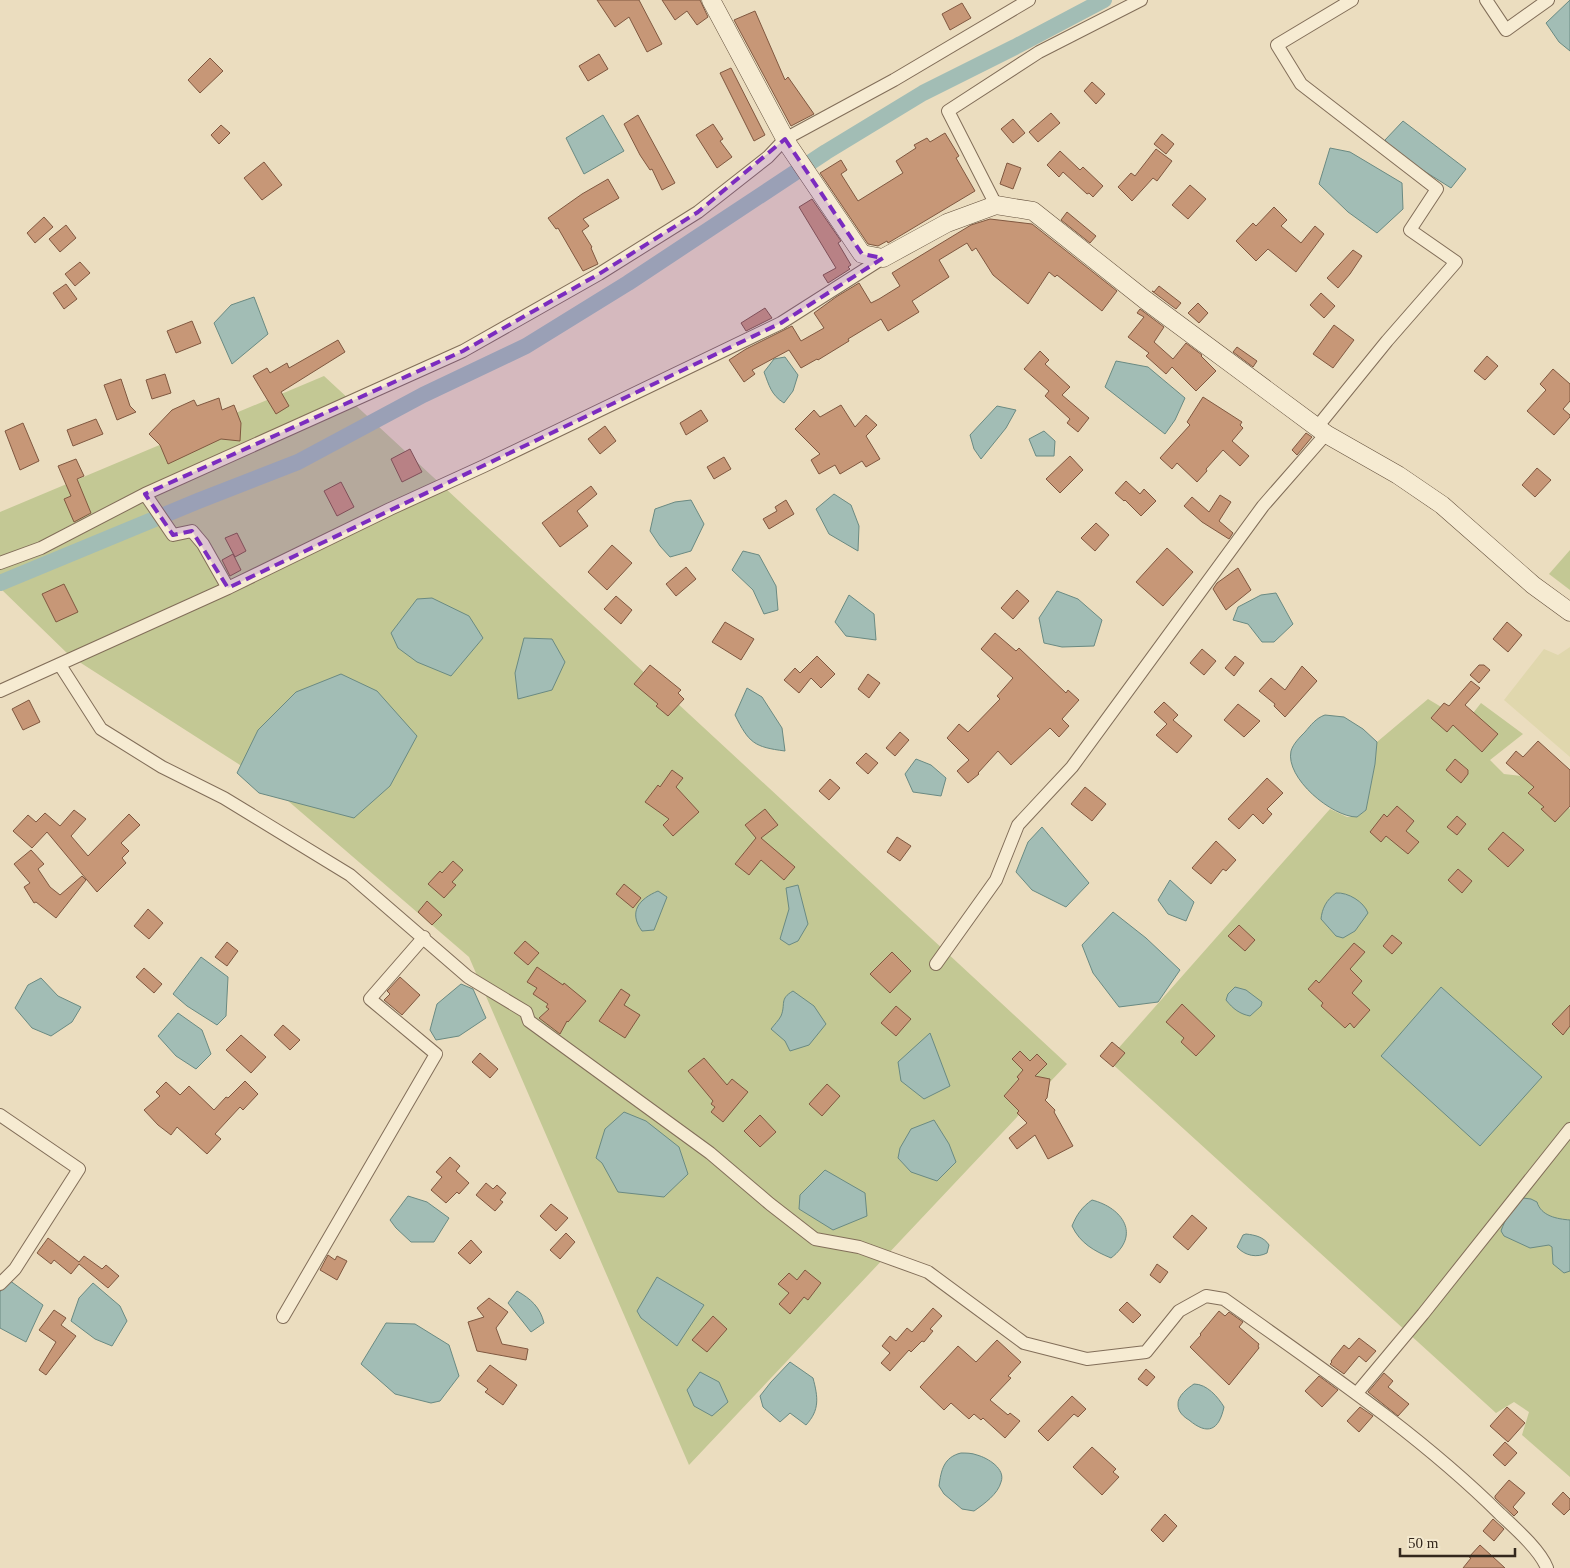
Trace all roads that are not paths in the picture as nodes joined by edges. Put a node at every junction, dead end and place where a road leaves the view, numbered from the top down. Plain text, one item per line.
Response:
1 (711, 0) edge
2 (1029, 0) edge
3 (1141, 0) edge
4 (1352, 0) edge
5 (1486, 0) edge
6 (1548, 0) edge
7 (787, 142) junction
8 (996, 205) junction
9 (883, 258) junction
10 (1322, 430) junction
11 (145, 494) junction
12 (0, 563) edge
13 (228, 588) junction
14 (1570, 612) edge
15 (60, 665) junction
16 (0, 691) edge
17 (424, 938) junction
18 (936, 964) dead end
19 (0, 1115) edge
20 (1570, 1129) edge
21 (0, 1284) edge
22 (283, 1317) dead end
23 (1356, 1394) junction
24 (1547, 1568) edge

1 - 7 street
2 - 7 street
3 - 8 street
4 - 10 street
5 - 6 street
7 - 9 street
7 - 11 street
8 - 9 street
8 - 10 street
9 - 13 street
10 - 14 street
10 - 18 street
11 - 12 street
11 - 13 street
13 - 15 street
15 - 16 street
15 - 17 street
17 - 22 street
17 - 23 street
19 - 21 street
20 - 23 street
23 - 24 street

